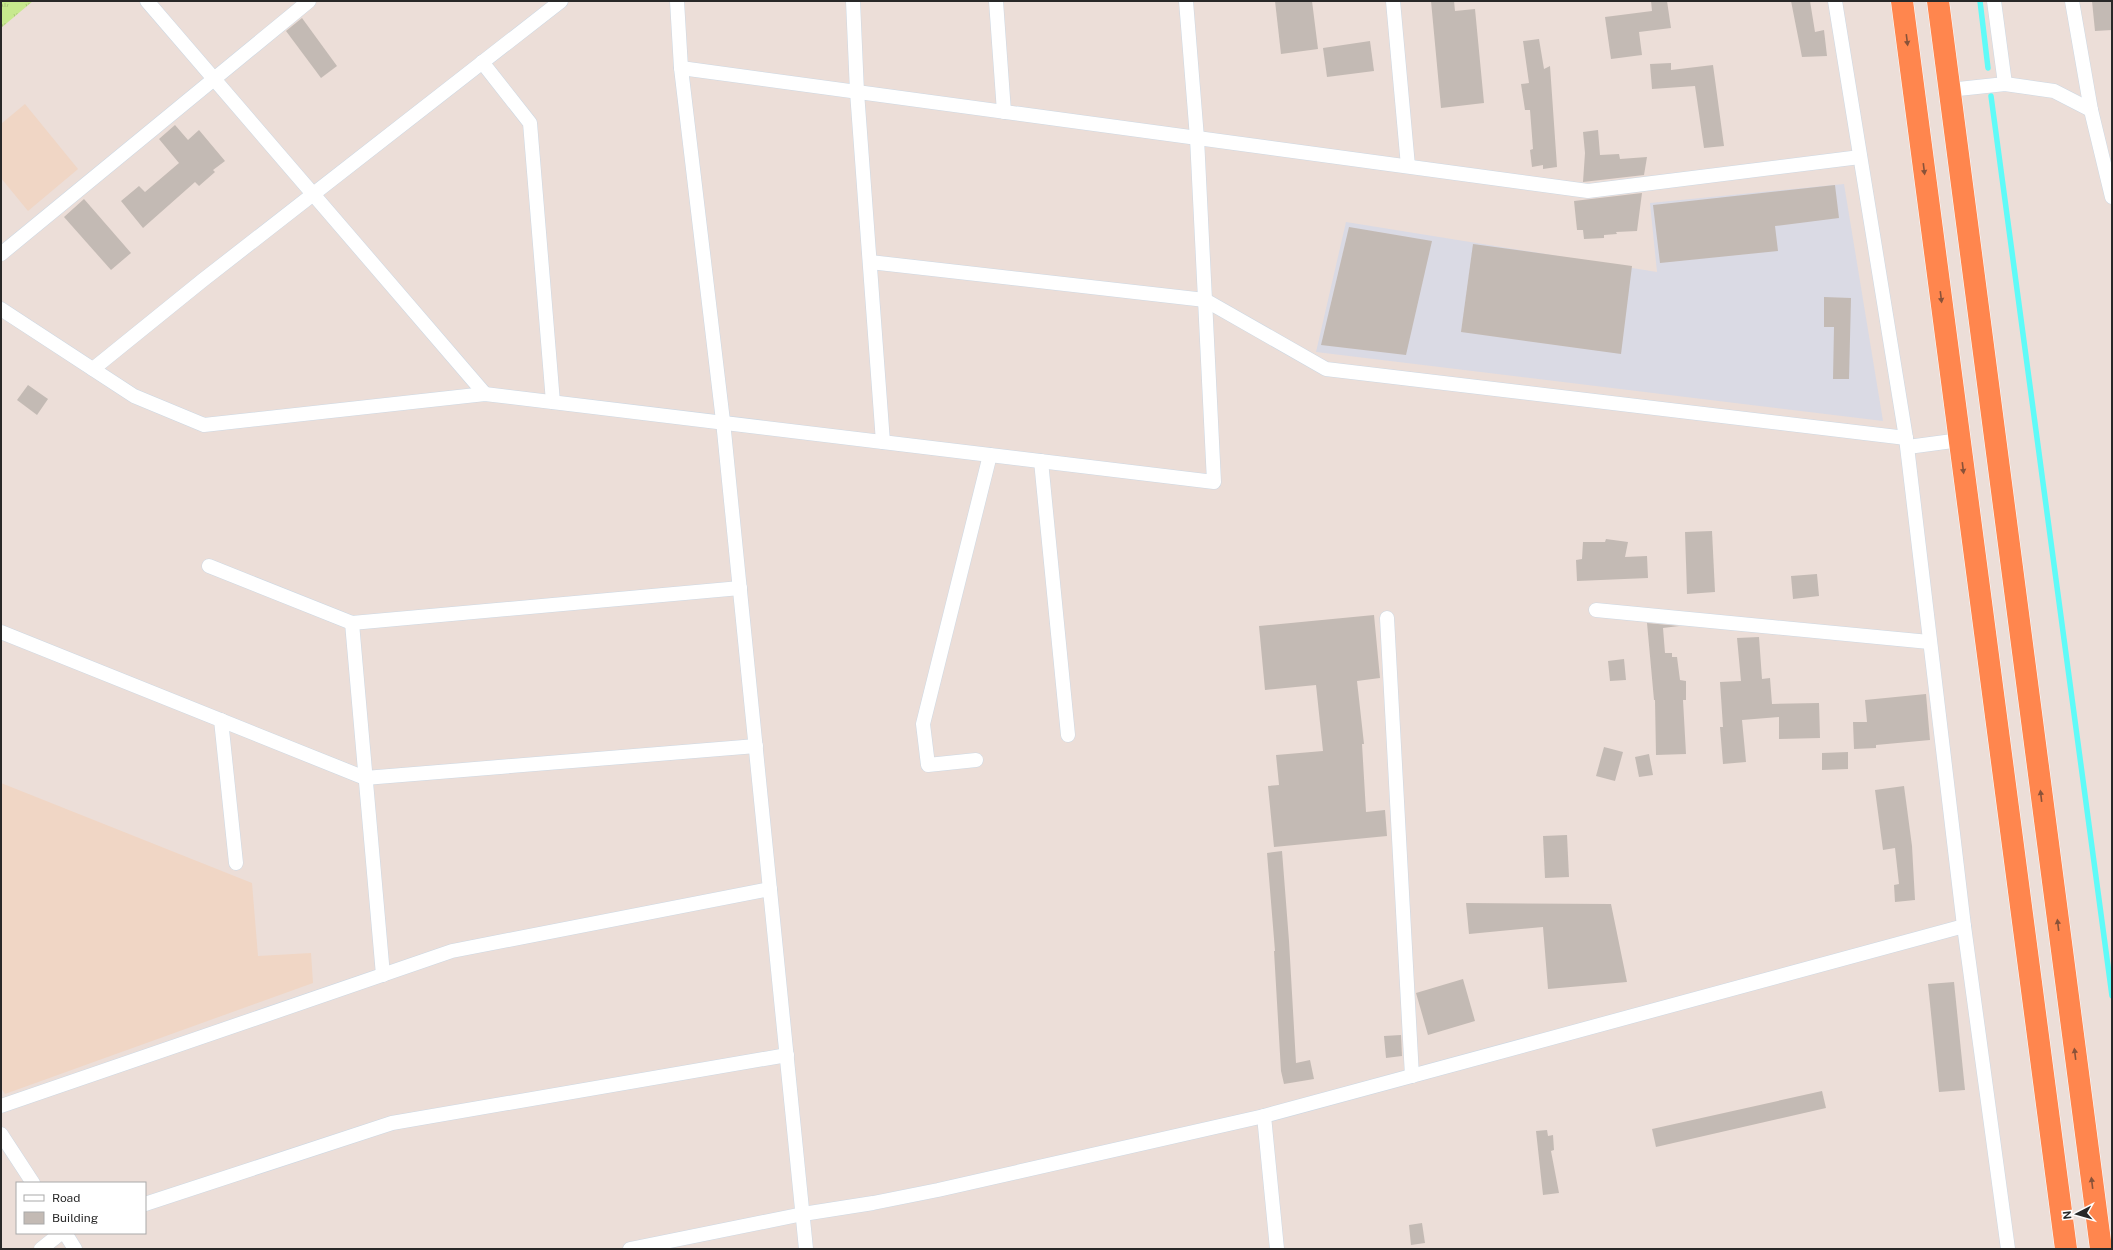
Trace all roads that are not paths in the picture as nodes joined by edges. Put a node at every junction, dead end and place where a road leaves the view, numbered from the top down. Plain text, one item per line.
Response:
1 (147, 1) edge
2 (309, 1) edge
3 (560, 1) edge
4 (677, 1) edge
5 (853, 1) edge
6 (996, 1) edge
7 (1186, 1) edge
8 (1393, 1) edge
9 (1835, 1) edge
10 (1902, 1) edge
11 (1938, 1) edge
12 (1994, 1) edge
13 (2072, 1) edge
14 (482, 62) junction
15 (681, 68) junction
16 (213, 78) junction
17 (2004, 84) junction
18 (1949, 90) junction
19 (857, 92) junction
20 (2091, 110) junction
21 (1004, 112) junction
22 (1197, 138) junction
23 (1860, 157) junction
24 (1408, 166) junction
25 (314, 194) junction
26 (2112, 197) edge
27 (1, 254) edge
28 (870, 262) junction
29 (1205, 300) junction
30 (1, 309) edge
31 (93, 369) junction
32 (485, 394) junction
33 (553, 402) junction
34 (723, 421) junction
35 (1960, 440) junction
36 (883, 442) junction
37 (1907, 443) junction
38 (990, 455) junction
39 (1041, 461) junction
40 (209, 566) dead end
41 (740, 588) junction
42 (1596, 610) dead end
43 (1387, 618) dead end
44 (352, 622) junction
45 (1, 632) edge
46 (1930, 642) junction
47 (221, 720) junction
48 (1068, 735) dead end
49 (756, 746) junction
50 (976, 760) dead end
51 (365, 778) junction
52 (236, 863) dead end
53 (770, 889) junction
54 (1964, 926) junction
55 (383, 975) junction
56 (787, 1055) junction
57 (1412, 1076) junction
58 (1, 1106) edge
59 (1264, 1116) junction
60 (1, 1134) edge
61 (31, 1182) edge
62 (146, 1204) edge
63 (803, 1214) junction
64 (60, 1234) edge
65 (66, 1234) edge
66 (40, 1249) edge
67 (75, 1249) edge
68 (630, 1249) edge
69 (806, 1249) edge
70 (1277, 1249) edge
71 (2008, 1249) edge
72 (2066, 1249) edge
73 (2101, 1249) edge

1 - 16 street
2 - 16 street
3 - 14 street
4 - 15 street
5 - 19 street
6 - 21 street
7 - 22 street
8 - 24 street
9 - 23 street
10 -> 35 highway
11 - 18 highway
12 - 17 street
13 - 20 street
14 - 25 street
14 - 33 street
15 - 19 street
15 - 34 street
16 - 25 street
16 - 27 street
17 - 18 street
17 - 20 street
73 -> 18 highway
19 - 21 street
19 - 28 street
20 - 26 street
21 - 22 street
22 - 24 street
22 - 29 street
23 - 24 street
23 - 37 street
25 - 31 street
25 - 32 street
28 - 29 street
28 - 36 street
29 - 37 street
29 - 39 street
30 - 31 street
31 - 32 street
32 - 33 street
33 - 34 street
34 - 36 street
34 - 41 street
35 - 37 street
35 -> 72 highway
36 - 38 street
37 - 46 street
38 - 39 street
38 - 50 street
39 - 48 street
40 - 44 street
41 - 44 street
41 - 49 street
42 - 46 street
43 - 57 street
44 - 51 street
45 - 47 street
46 - 54 street
47 - 51 street
47 - 52 street
49 - 51 street
49 - 53 street
51 - 55 street
53 - 55 street
53 - 56 street
54 - 57 street
54 - 71 street
55 - 58 street
56 - 62 street
56 - 63 street
57 - 59 street
59 - 63 street
59 - 70 street
60 - 61 street
63 - 68 street
63 - 69 street
64 - 66 street
65 - 67 street

